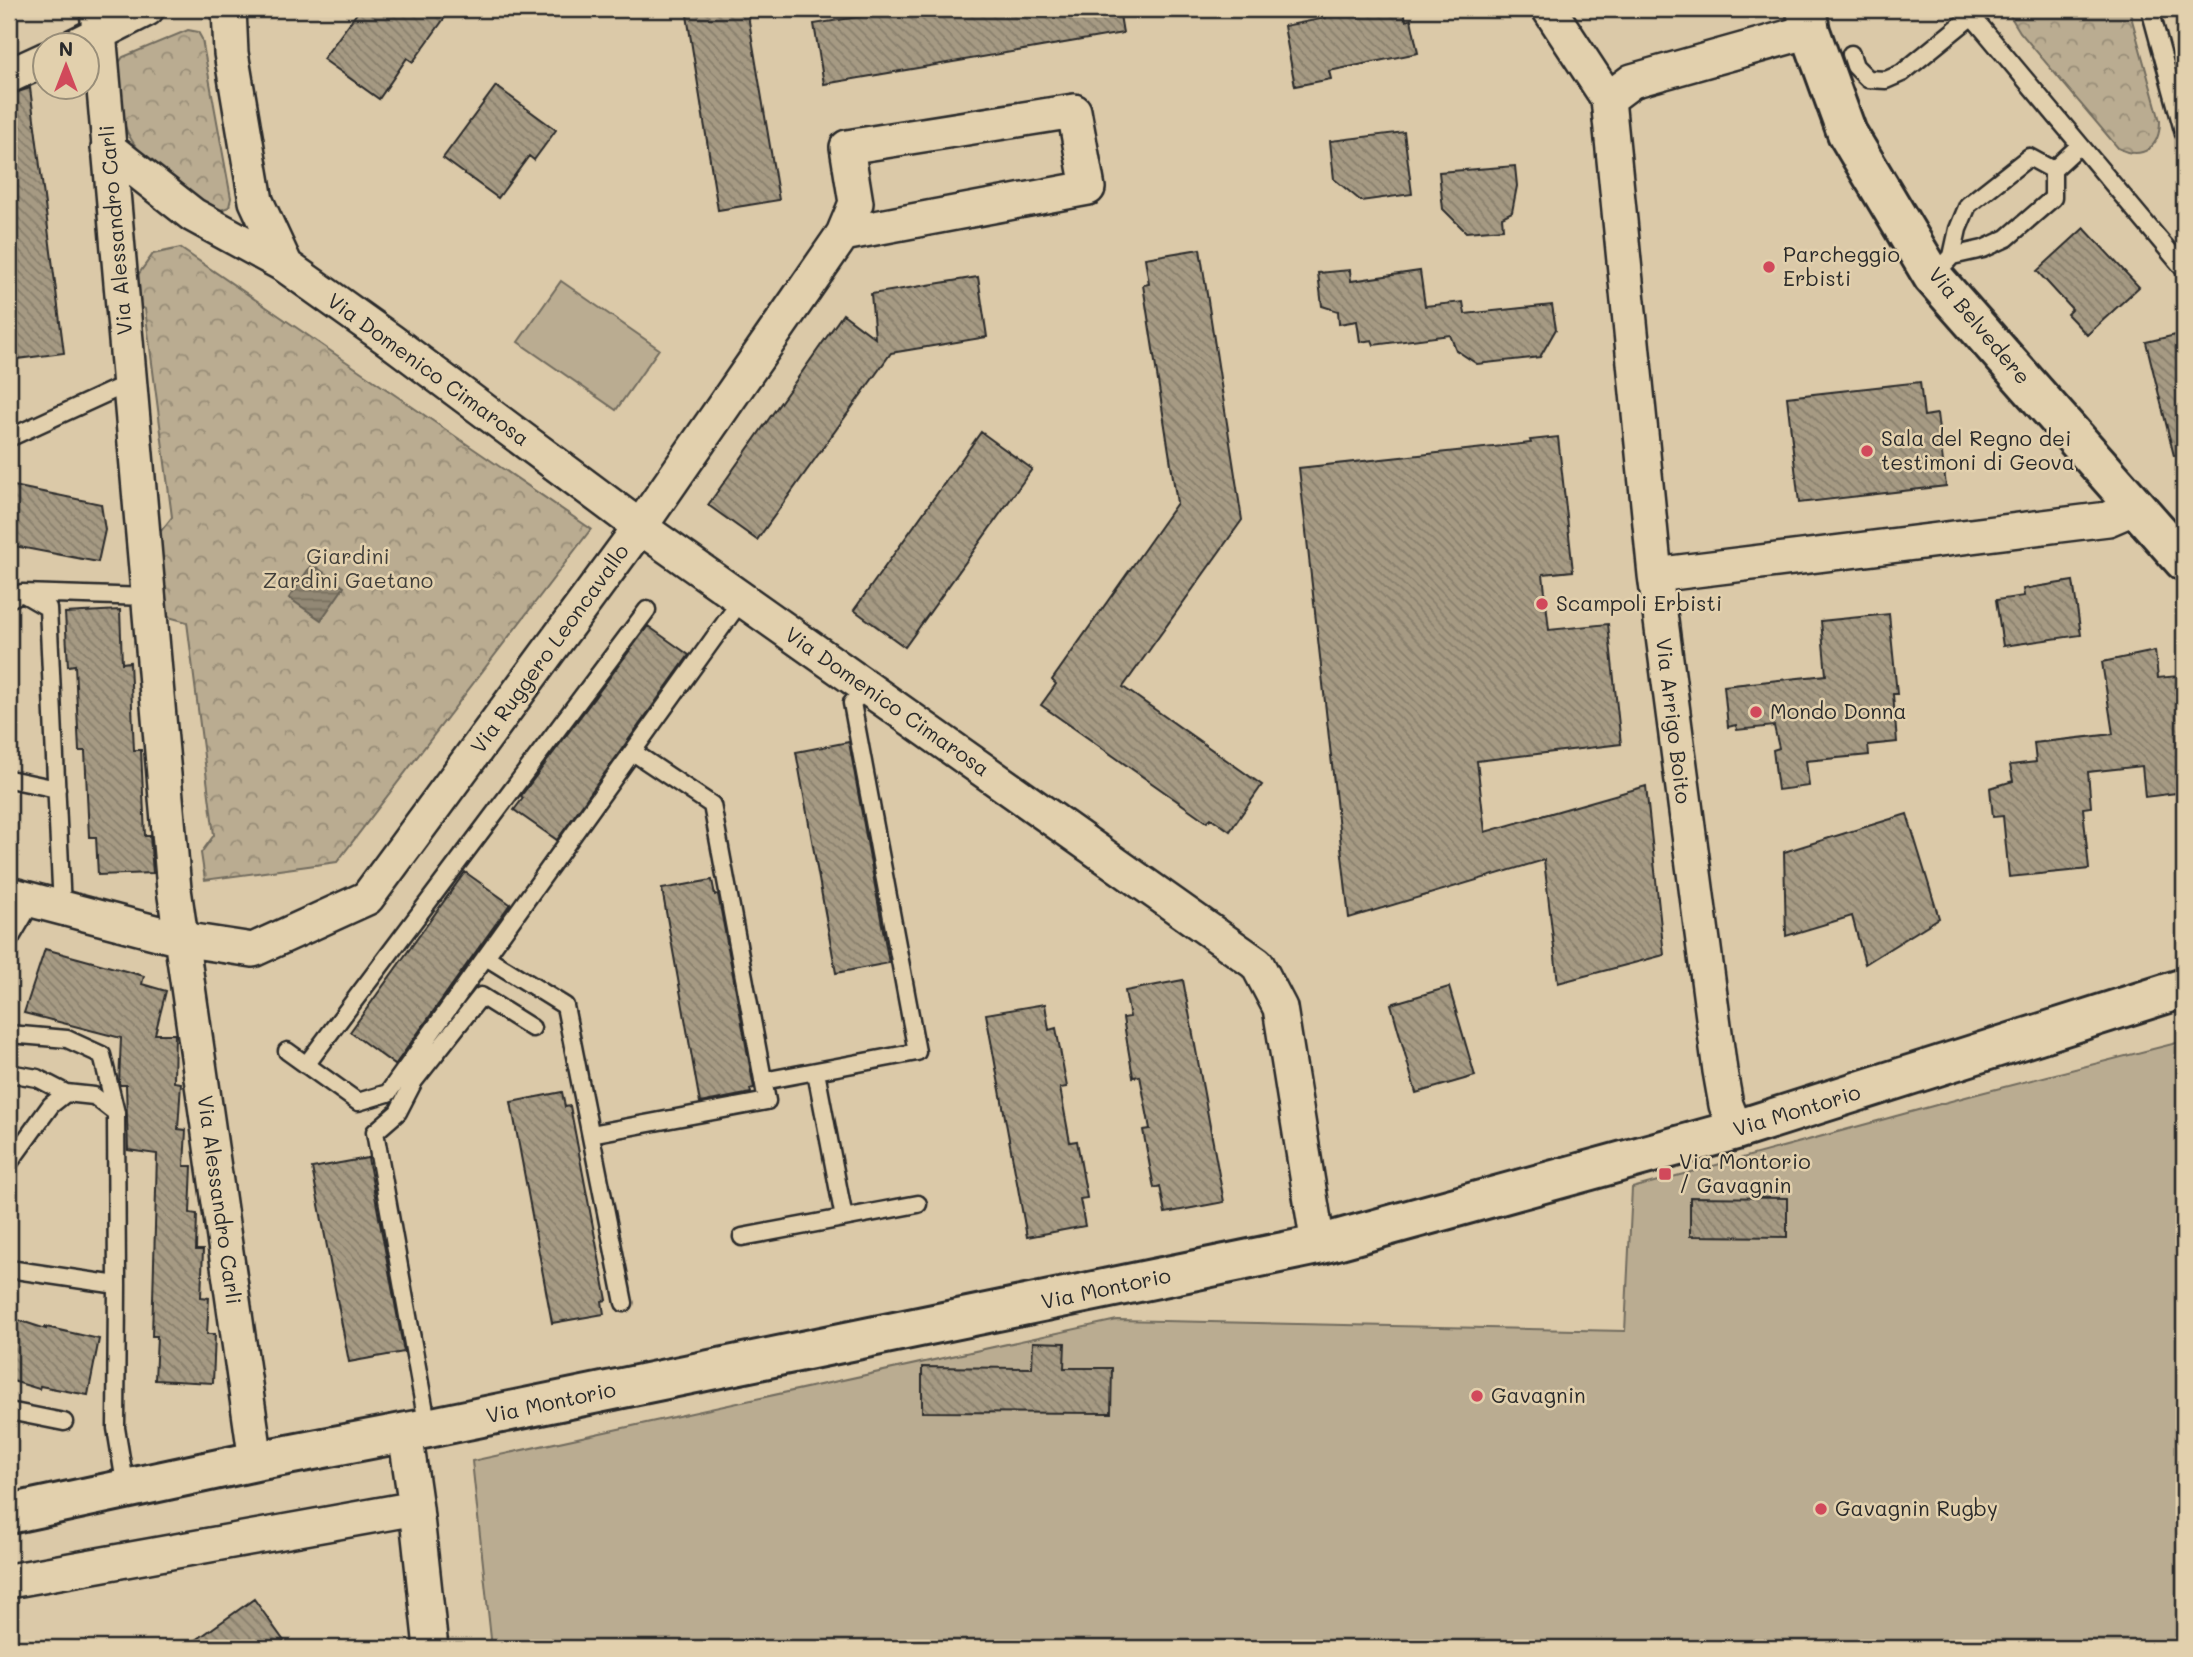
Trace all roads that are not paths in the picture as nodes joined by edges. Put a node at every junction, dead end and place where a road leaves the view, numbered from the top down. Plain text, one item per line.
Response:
1 (147, 9) edge
2 (229, 9) edge
3 (1549, 9) edge
4 (2150, 9) edge
5 (1972, 12) edge
6 (1808, 20) edge
7 (90, 29) edge
8 (1851, 54) dead end
9 (32, 65) edge
10 (9, 76) edge
11 (1608, 99) junction
12 (2184, 134) edge
13 (2080, 145) junction
14 (108, 148) junction
15 (2053, 170) junction
16 (843, 234) junction
17 (286, 266) junction
18 (1943, 267) junction
19 (2184, 269) edge
20 (129, 383) junction
21 (9, 438) edge
22 (2136, 507) junction
23 (639, 527) junction
24 (2184, 561) edge
25 (1655, 575) junction
26 (16, 596) edge
27 (148, 597) junction
28 (742, 599) junction
29 (647, 610) dead end
30 (867, 688) junction
31 (633, 752) junction
32 (9, 779) edge
33 (57, 789) junction
34 (35, 901) edge
35 (181, 939) junction
36 (9, 941) edge
37 (486, 957) junction
38 (2184, 988) edge
39 (531, 1028) dead end
40 (9, 1034) edge
41 (287, 1051) dead end
42 (306, 1065) junction
43 (816, 1072) junction
44 (9, 1073) edge
45 (764, 1081) junction
46 (66, 1093) junction
47 (116, 1113) junction
48 (1736, 1130) junction
49 (591, 1134) junction
50 (9, 1163) edge
51 (918, 1204) dead end
52 (844, 1218) junction
53 (742, 1237) dead end
54 (1318, 1245) junction
55 (9, 1269) edge
56 (117, 1285) junction
57 (624, 1303) dead end
58 (9, 1411) edge
59 (64, 1422) dead end
60 (416, 1430) junction
61 (256, 1461) junction
62 (126, 1489) junction
63 (416, 1508) junction
64 (9, 1514) edge
65 (9, 1581) edge
66 (432, 1648) edge

1 - 7 street
2 - 17 street, Via Domenico Cimarosa
3 - 11 street, Via Arrigo Boito
4 - 12 lane
5 - 8 lane
5 - 13 lane
6 - 11 street
6 - 18 street, Via Belvedere
7 - 14 street, Via Alessandro Carli
9 - 10 street
11 - 25 street, Via Arrigo Boito
13 - 15 lane
13 - 19 lane
14 - 17 street, Via Domenico Cimarosa
14 - 20 street, Via Alessandro Carli
15 - 18 lane
15 - 18 lane
16 - 16 street, Via Ruggero Leoncavallo
16 - 23 street, Via Ruggero Leoncavallo
17 - 23 street, Via Domenico Cimarosa
18 - 22 street, Via Belvedere
20 - 21 lane
20 - 27 street, Via Alessandro Carli
22 - 24 street, Via Belvedere
22 - 25 street
23 - 28 street, Via Domenico Cimarosa
23 - 35 street, Via Ruggero Leoncavallo
25 - 48 street, Via Arrigo Boito
26 - 27 lane
26 - 33 lane
27 - 35 street, Via Alessandro Carli
28 - 30 street, Via Domenico Cimarosa
28 - 31 lane
29 - 42 lane
30 - 43 lane
30 - 54 street, Via Domenico Cimarosa
31 - 37 lane
31 - 45 lane
32 - 33 lane
33 - 34 lane
34 - 35 street
34 - 36 lane
35 - 61 street, Via Alessandro Carli
37 - 42 lane
37 - 49 lane
38 - 48 street, Via Montorio
39 - 60 lane
40 - 47 lane
41 - 42 lane
43 - 45 lane
43 - 52 lane
44 - 46 lane
45 - 49 lane
46 - 47 lane
46 - 50 lane
47 - 56 lane
48 - 54 street, Via Montorio
49 - 57 lane
51 - 52 lane
52 - 53 lane
54 - 60 street, Via Montorio
55 - 56 lane
56 - 62 lane
58 - 59 lane
60 - 61 street, Via Montorio
60 - 63 street
61 - 62 street, Via Montorio
62 - 64 street, Via Montorio
63 - 65 street
63 - 66 street

